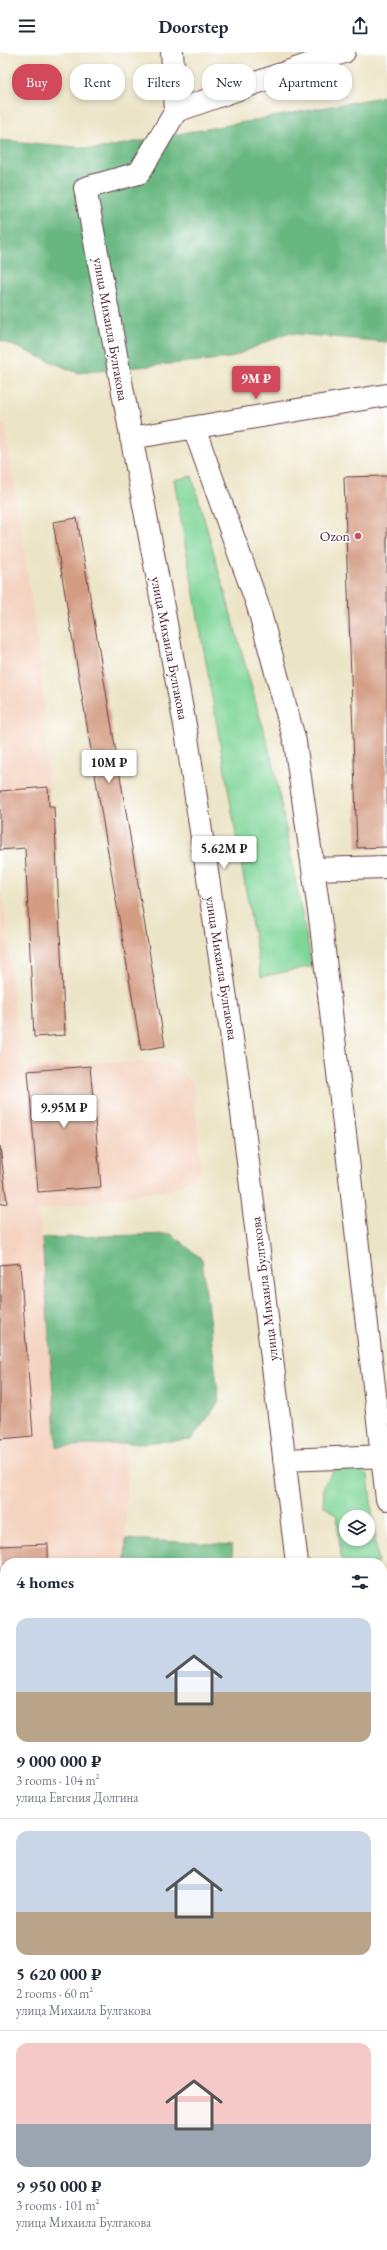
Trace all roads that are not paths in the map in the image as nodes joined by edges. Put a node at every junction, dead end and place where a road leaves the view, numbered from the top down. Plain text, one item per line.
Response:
1 (172, 52) edge
2 (344, 52) edge
3 (176, 111) junction
4 (387, 395) edge
5 (194, 428) junction
6 (131, 438) junction
7 (387, 867) edge
8 (313, 869) junction
9 (385, 1456) edge
10 (284, 1460) junction
11 (387, 1499) edge
12 (296, 1558) edge

1 - 3 street
2 - 3 street
3 - 6 street, улица Михаила Булгакова
4 - 5 street
5 - 6 street
5 - 8 street
6 - 10 street, улица Михаила Булгакова
7 - 8 street
8 - 9 street
9 - 10 street
9 - 11 street
10 - 12 street, улица Михаила Булгакова

